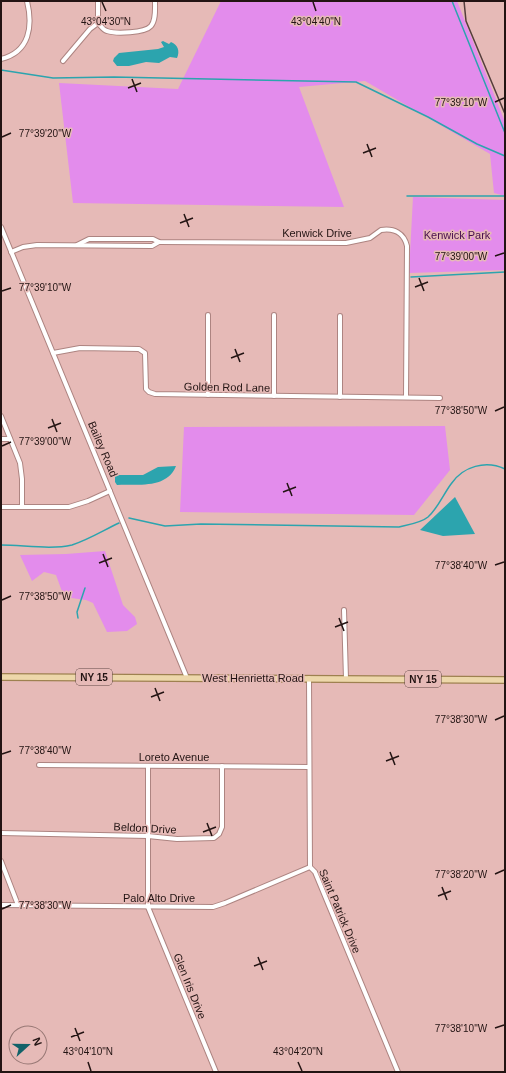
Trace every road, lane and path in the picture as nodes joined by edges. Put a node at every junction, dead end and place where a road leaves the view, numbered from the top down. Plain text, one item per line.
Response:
1 (27, 1) edge
2 (98, 1) edge
3 (155, 1) edge
4 (98, 23) junction
5 (1, 59) edge
6 (63, 61) dead end
7 (1, 226) edge
8 (12, 252) junction
9 (208, 315) dead end
10 (274, 315) dead end
11 (340, 316) dead end
12 (53, 353) junction
13 (208, 395) junction
14 (274, 396) junction
15 (340, 397) junction
16 (406, 397) junction
17 (440, 398) dead end
18 (1, 416) edge
19 (1, 439) edge
20 (10, 439) junction
21 (110, 491) junction
22 (1, 507) edge
23 (22, 507) junction
24 (344, 610) dead end
25 (1, 677) edge
26 (187, 678) junction
27 (309, 678) junction
28 (346, 679) junction
29 (505, 680) edge
30 (39, 765) dead end
31 (148, 766) junction
32 (222, 766) junction
33 (309, 767) junction
34 (1, 833) edge
35 (148, 836) junction
36 (1, 861) edge
37 (310, 867) junction
38 (1, 905) edge
39 (18, 905) junction
40 (148, 907) junction
41 (216, 1072) edge
42 (398, 1072) edge

1 - 5 street
2 - 4 street
3 - 4 street
4 - 6 street
7 - 8 street, Bailey Road
8 - 12 street, Bailey Road
8 - 16 street, Kenwick Drive
9 - 13 street
10 - 14 street
11 - 15 street
12 - 13 street, Golden Rod Lane
12 - 21 street, Bailey Road
13 - 14 street, Golden Rod Lane
14 - 15 street, Golden Rod Lane
15 - 16 street, Golden Rod Lane
16 - 17 street, Golden Rod Lane
18 - 20 street
19 - 20 street
20 - 23 street
21 - 23 street
21 - 26 street, Bailey Road
22 - 23 street
24 - 28 street
25 - 26 main road, West Henrietta Road / NY 15
26 - 27 main road, West Henrietta Road / NY 15
27 - 28 main road, West Henrietta Road / NY 15
27 - 33 street, Saint Patrick Drive
28 - 29 main road, West Henrietta Road / NY 15
30 - 31 street, Loreto Avenue
31 - 32 street, Loreto Avenue
31 - 35 street
32 - 33 street, Loreto Avenue
32 - 35 street, Beldon Drive
33 - 37 street, Saint Patrick Drive
34 - 35 street, Beldon Drive
35 - 40 street
36 - 39 street
37 - 40 street, Palo Alto Drive
37 - 42 street, Saint Patrick Drive
38 - 39 street, Palo Alto Drive
39 - 40 street, Palo Alto Drive
40 - 41 street, Glen Iris Drive

